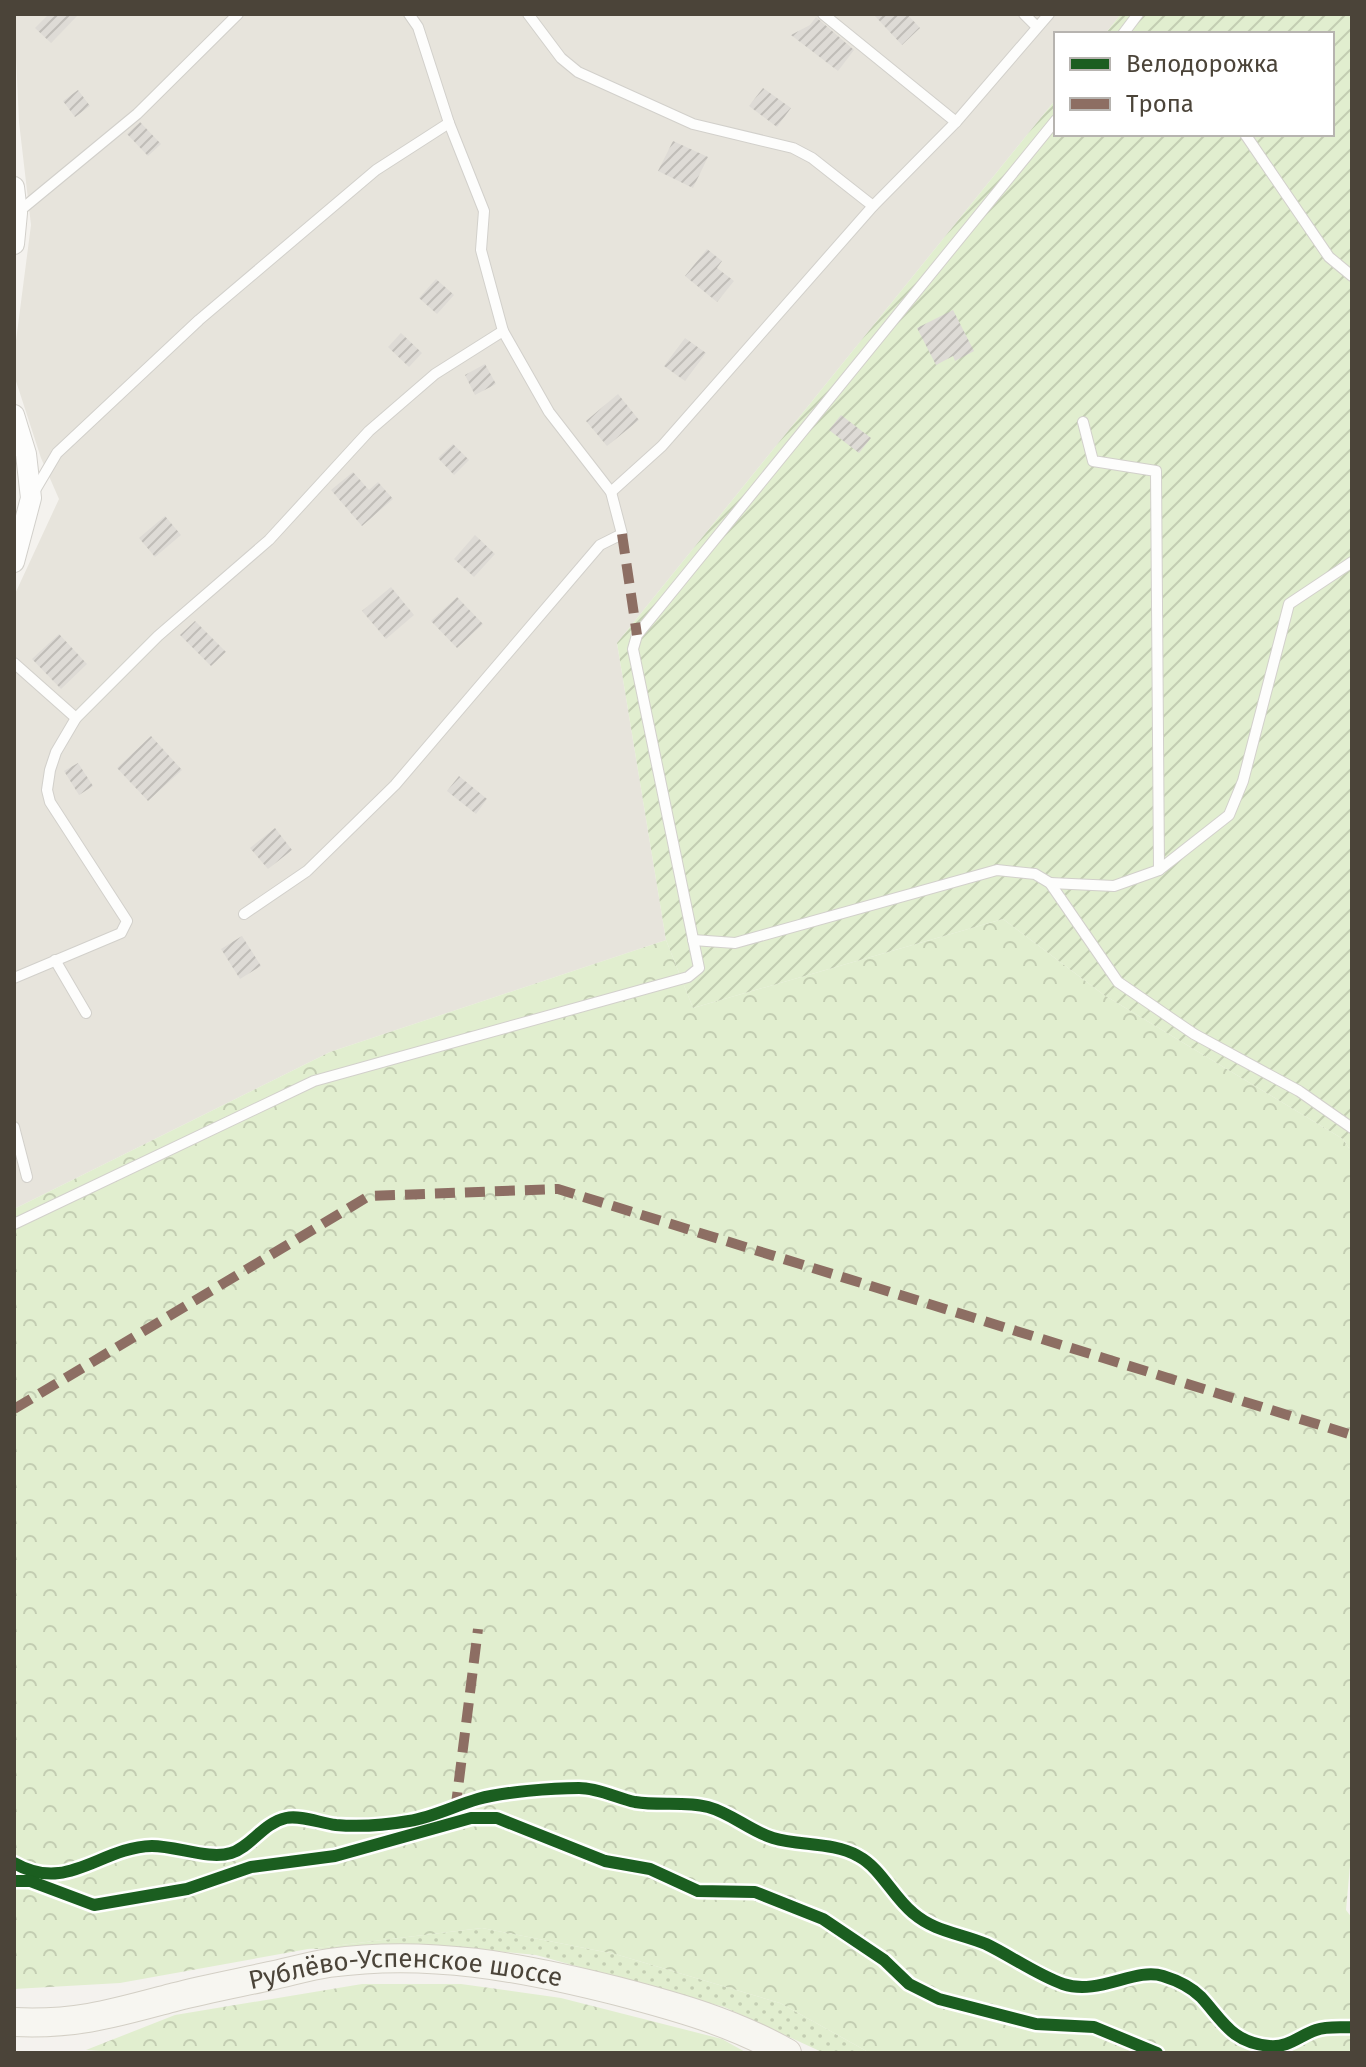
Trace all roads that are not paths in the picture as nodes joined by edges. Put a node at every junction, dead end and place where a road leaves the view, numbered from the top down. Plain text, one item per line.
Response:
1 (238, 14) edge
2 (409, 14) edge
3 (528, 14) edge
4 (823, 14) edge
5 (1024, 14) edge
6 (1049, 14) edge
7 (1138, 14) edge
8 (1037, 27) junction
9 (1124, 32) edge
10 (956, 122) junction
11 (1054, 122) edge
12 (449, 123) junction
13 (1246, 136) edge
14 (14, 187) edge
15 (873, 206) junction
16 (17, 213) junction
17 (14, 244) edge
18 (1352, 276) edge
19 (503, 331) junction
20 (14, 415) edge
21 (1083, 422) dead end
22 (611, 492) junction
23 (31, 498) junction
24 (14, 562) edge
25 (1352, 562) edge
26 (14, 663) edge
27 (76, 718) junction
28 (1159, 870) junction
29 (1050, 883) junction
30 (244, 914) dead end
31 (693, 940) junction
32 (55, 960) junction
33 (14, 978) edge
34 (86, 1013) dead end
35 (14, 1127) edge
36 (1352, 1128) edge
37 (27, 1177) dead end
38 (14, 1224) edge
39 (14, 2022) edge
40 (787, 2053) edge

1 - 16 lane
2 - 12 lane
3 - 15 lane
4 - 10 lane
5 - 8 lane
6 - 8 lane
7 - 9 lane
8 - 10 lane
10 - 15 lane
11 - 31 lane
12 - 19 lane
12 - 23 lane
13 - 18 lane
14 - 16 street
15 - 22 lane
16 - 17 street
19 - 22 lane
19 - 27 lane
20 - 23 street
21 - 28 lane
22 - 30 lane
23 - 24 street
25 - 28 lane
26 - 27 lane
27 - 32 lane
28 - 29 lane
29 - 31 lane
29 - 36 lane
31 - 38 lane
32 - 33 lane
32 - 34 lane
35 - 37 lane
39 - 40 main road, Рублёво-Успенское шоссе

